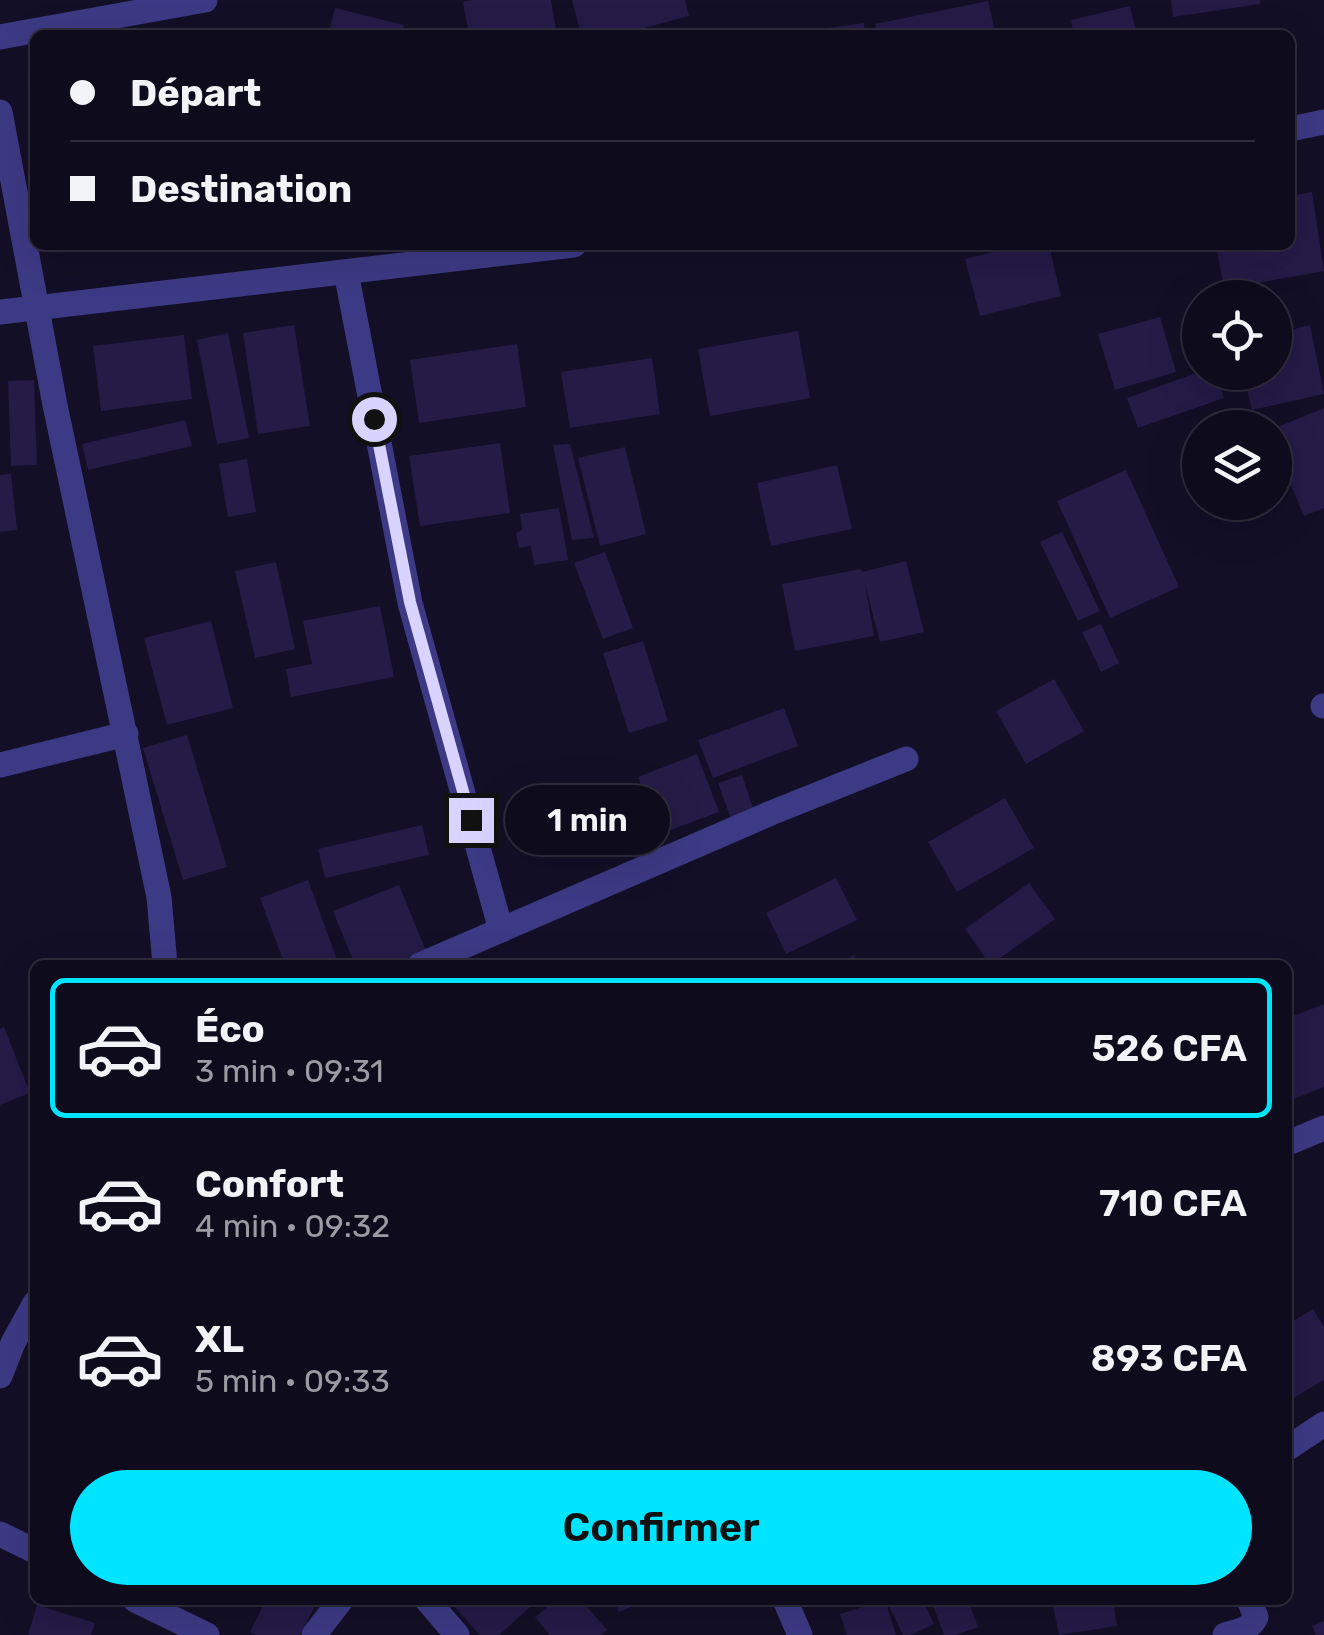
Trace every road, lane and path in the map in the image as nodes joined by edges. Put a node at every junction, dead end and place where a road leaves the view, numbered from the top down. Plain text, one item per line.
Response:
1 (204, 0) edge
2 (39, 30) edge
3 (30, 32) edge
4 (0, 37) edge
5 (0, 112) edge
6 (1324, 122) edge
7 (1295, 128) edge
8 (532, 250) edge
9 (346, 272) junction
10 (39, 308) junction
11 (0, 312) edge
12 (126, 734) junction
13 (906, 759) dead end
14 (0, 764) edge
15 (502, 930) junction
16 (165, 960) edge
17 (439, 960) edge
18 (1324, 1128) edge
19 (1292, 1141) edge
20 (30, 1312) edge
21 (0, 1316) edge
22 (13, 1343) junction
23 (0, 1376) edge
24 (1324, 1424) edge
25 (1292, 1445) edge
26 (0, 1534) edge
27 (30, 1549) edge
28 (145, 1605) edge
29 (337, 1605) edge
30 (431, 1605) edge
31 (787, 1605) edge
32 (1251, 1605) edge
33 (206, 1635) edge
34 (314, 1635) edge
35 (457, 1635) edge
36 (800, 1635) edge
37 (1225, 1635) edge

1 - 2 street
3 - 4 street
5 - 10 street
6 - 7 street
8 - 9 street
9 - 10 street
9 - 15 street
10 - 11 street
10 - 12 street
12 - 14 street
12 - 16 street
13 - 15 street
15 - 17 street
18 - 19 street
20 - 22 street
21 - 22 street
22 - 23 street
24 - 25 street
26 - 27 street
28 - 33 street
29 - 34 street
30 - 35 street
31 - 36 street
32 - 37 street

